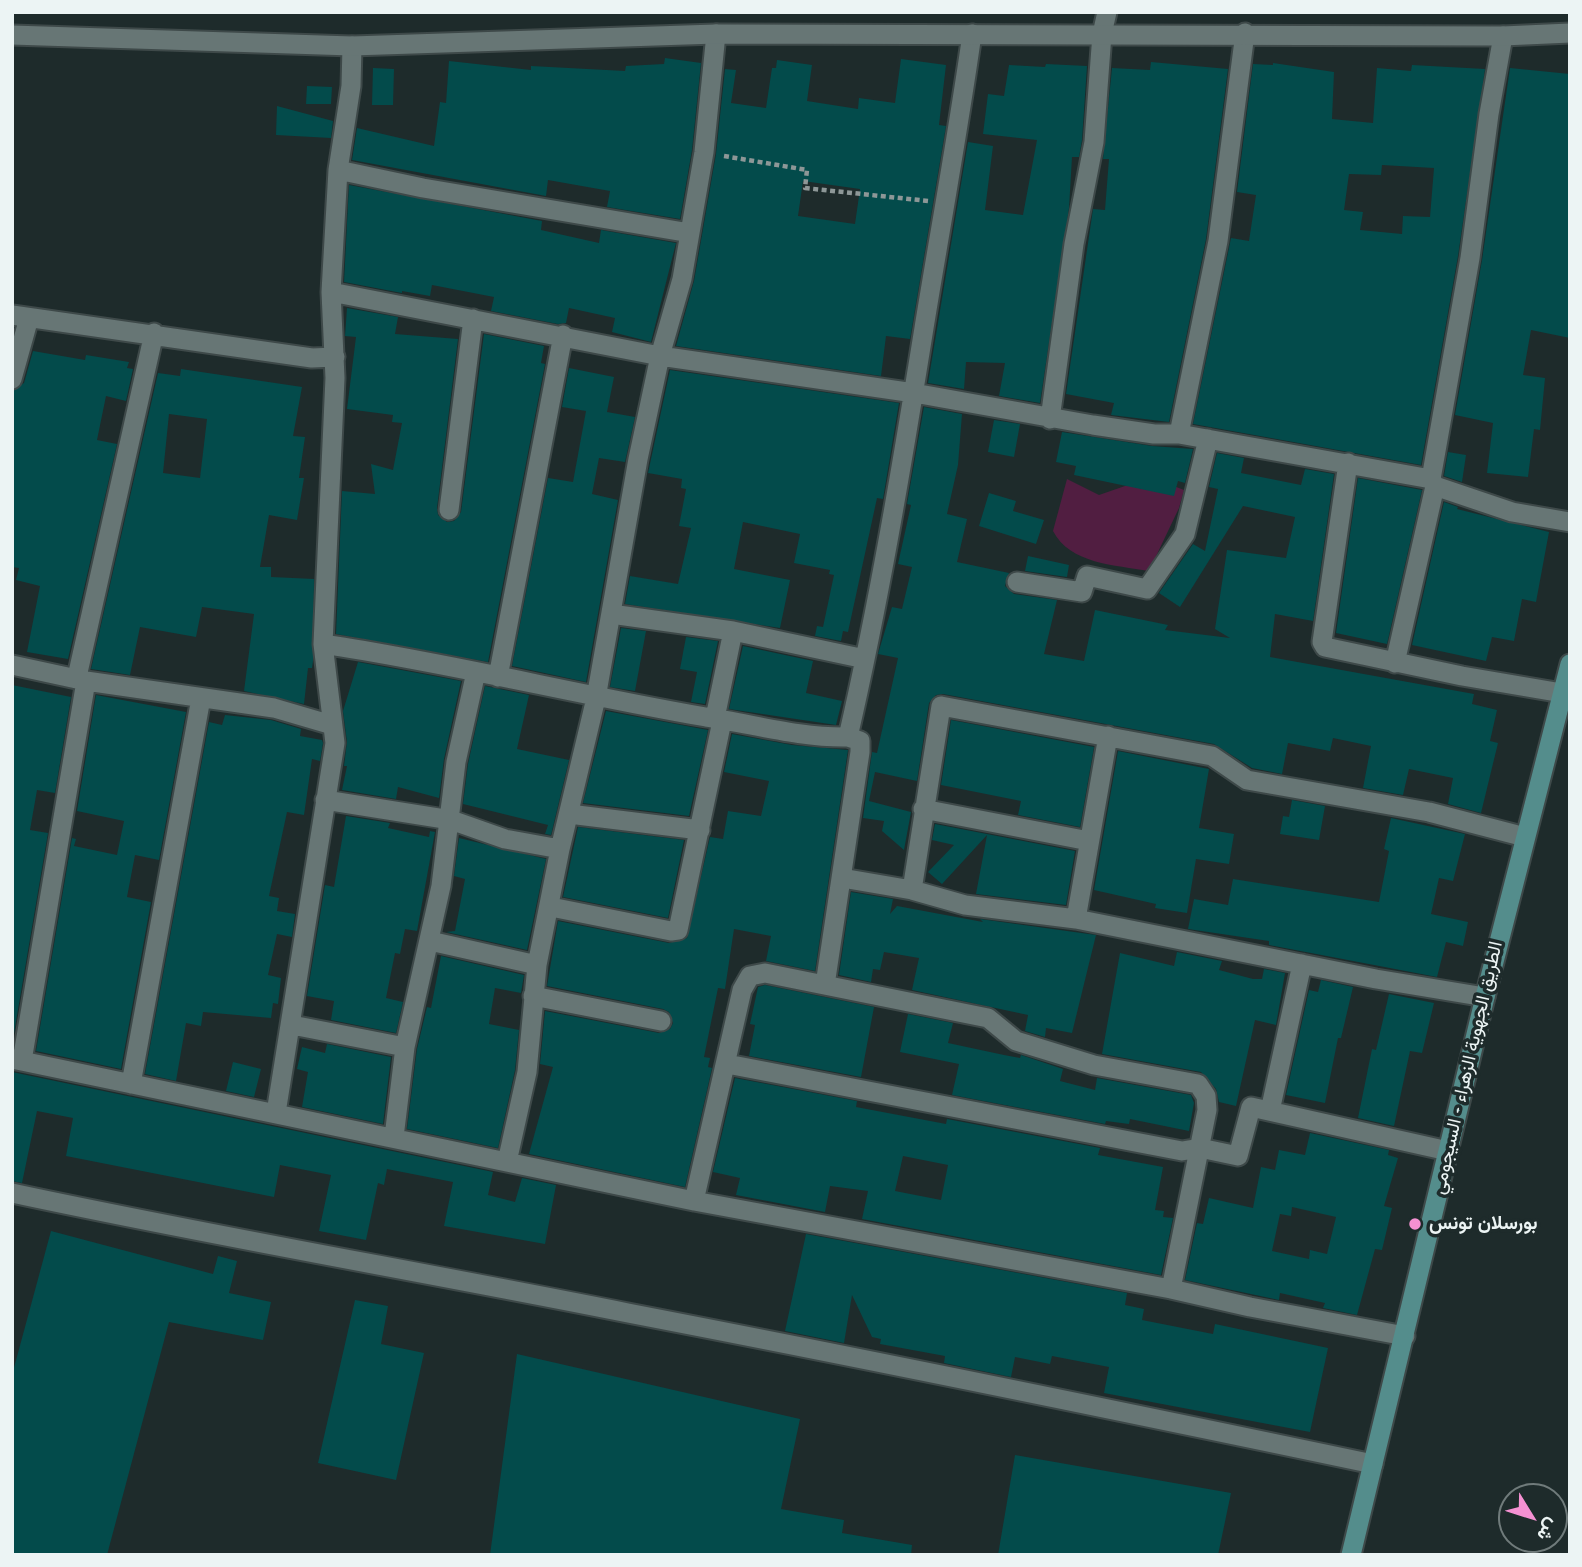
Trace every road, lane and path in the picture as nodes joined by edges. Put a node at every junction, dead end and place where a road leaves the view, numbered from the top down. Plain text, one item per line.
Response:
1 (1107, 12) edge
2 (1245, 33) junction
3 (1570, 33) edge
4 (716, 34) junction
5 (971, 34) junction
6 (1102, 34) junction
7 (12, 35) edge
8 (1503, 36) junction
9 (352, 46) junction
10 (704, 152) junction
11 (338, 170) junction
12 (946, 203) junction
13 (690, 233) junction
14 (331, 292) junction
15 (21, 316) edge
16 (473, 319) junction
17 (154, 333) junction
18 (563, 335) junction
19 (660, 356) junction
20 (335, 357) junction
21 (12, 379) edge
22 (914, 393) junction
23 (1050, 419) junction
24 (1179, 434) junction
25 (1208, 439) junction
26 (1348, 463) junction
27 (1433, 483) junction
28 (449, 510) dead end
29 (1570, 522) edge
30 (1017, 582) dead end
31 (611, 614) junction
32 (733, 631) junction
33 (323, 644) junction
34 (865, 659) junction
35 (1395, 663) junction
36 (1570, 664) edge
37 (12, 665) edge
38 (476, 672) junction
39 (498, 677) junction
40 (81, 679) junction
41 (1562, 693) junction
42 (201, 698) junction
43 (596, 698) junction
44 (718, 720) junction
45 (332, 725) junction
46 (1108, 736) junction
47 (848, 737) junction
48 (325, 800) junction
49 (923, 809) junction
50 (569, 814) junction
51 (451, 820) junction
52 (700, 830) junction
53 (1525, 837) junction
54 (1088, 841) junction
55 (560, 849) junction
56 (842, 878) junction
57 (912, 890) junction
58 (551, 907) junction
59 (1076, 919) junction
60 (429, 942) junction
61 (1302, 964) junction
62 (537, 965) junction
63 (825, 985) junction
64 (533, 996) junction
65 (1485, 996) junction
66 (661, 1021) dead end
67 (292, 1025) junction
68 (405, 1047) junction
69 (17, 1060) edge
70 (727, 1065) junction
71 (131, 1084) junction
72 (1270, 1111) junction
73 (276, 1113) junction
74 (394, 1137) junction
75 (1200, 1148) junction
76 (1448, 1151) junction
77 (507, 1162) junction
78 (12, 1193) edge
79 (694, 1201) junction
80 (1171, 1289) junction
81 (1405, 1336) junction
82 (1373, 1464) junction
83 (1351, 1555) edge

1 - 6 street
2 - 6 street
2 - 8 street
2 - 24 street
3 - 8 street
4 - 5 street
4 - 9 street
4 - 10 street
5 - 6 street
5 - 12 street
6 - 23 street
7 - 9 street
8 - 27 street
9 - 11 street
10 - 12 path
10 - 13 street
11 - 13 street
11 - 14 street
12 - 22 street
13 - 19 street
14 - 16 street
14 - 20 street
15 - 17 street
15 - 21 street
16 - 18 street
16 - 28 street
17 - 20 street
17 - 40 street
18 - 19 street
18 - 39 street
19 - 22 street
19 - 31 street
20 - 33 street
22 - 23 street
22 - 34 street
23 - 24 street
24 - 25 street
25 - 26 street
25 - 30 street
26 - 27 street
26 - 35 street
27 - 29 street
27 - 35 street
31 - 32 street
31 - 43 street
32 - 34 street
32 - 44 street
33 - 38 street
33 - 45 street
34 - 47 street
35 - 41 street
36 - 41 main road, الطريق الجهوية الزهراء - السيجومي
37 - 40 street
38 - 39 street
38 - 51 street
39 - 43 street
40 - 42 street
40 - 69 street
41 - 53 main road, الطريق الجهوية الزهراء - السيجومي
42 - 45 street
42 - 71 street
43 - 44 street
43 - 50 street
44 - 47 street
44 - 52 street
45 - 48 street
46 - 49 street
46 - 53 street
46 - 54 street
47 - 56 street
48 - 51 street
48 - 67 street
49 - 54 street
49 - 57 street
50 - 52 street
50 - 55 street
51 - 55 street
51 - 60 street
52 - 58 street
53 - 65 main road, الطريق الجهوية الزهراء - السيجومي
54 - 59 street
55 - 58 street
56 - 57 street
56 - 63 street
57 - 59 street
58 - 62 street
59 - 61 street
60 - 62 street
60 - 68 street
61 - 65 street
61 - 72 street
62 - 64 street
63 - 70 street
63 - 75 street
64 - 66 street
64 - 77 street
65 - 76 main road, الطريق الجهوية الزهراء - السيجومي
67 - 68 street
67 - 73 street
68 - 74 street
69 - 71 street
70 - 75 street
70 - 79 street
71 - 73 street
72 - 75 street
72 - 76 street
73 - 74 street
74 - 77 street
75 - 80 street
76 - 81 main road, الطريق الجهوية الزهراء - السيجومي
77 - 79 street
78 - 82 street
79 - 80 street
80 - 81 street
81 - 82 main road, الطريق الجهوية الزهراء - السيجومي
82 - 83 main road, الطريق الجهوية الزهراء - السيجومي

